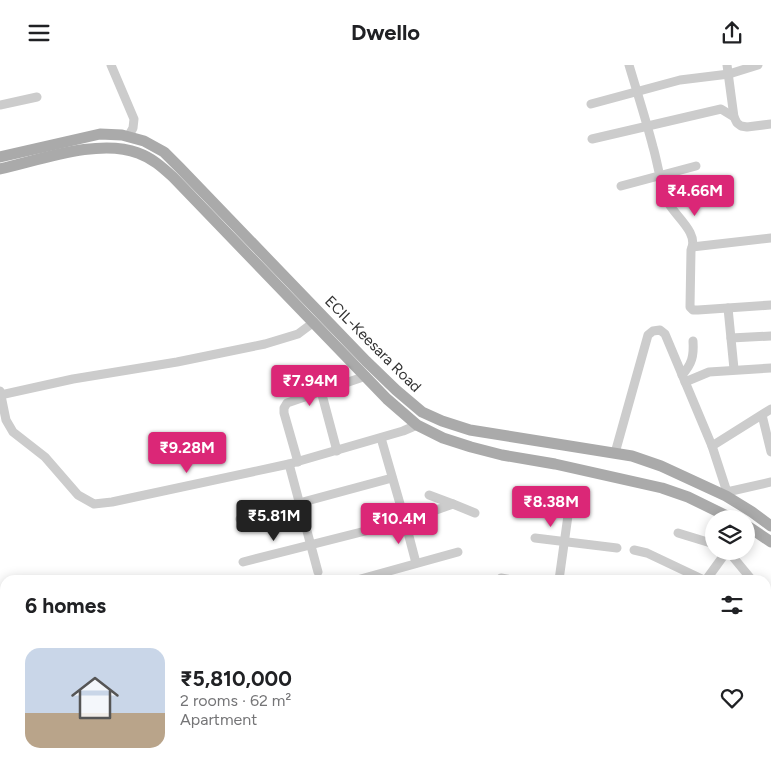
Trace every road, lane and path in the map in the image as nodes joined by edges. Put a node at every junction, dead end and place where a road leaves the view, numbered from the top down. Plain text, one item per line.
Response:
1 (111, 65) edge
2 (629, 65) edge
3 (758, 65) edge
4 (728, 69) edge
5 (636, 91) junction
6 (37, 97) dead end
7 (591, 104) dead end
8 (0, 105) edge
9 (734, 117) junction
10 (771, 123) edge
11 (647, 125) junction
12 (128, 137) junction
13 (592, 139) dead end
14 (0, 157) edge
15 (696, 166) dead end
16 (0, 169) edge
17 (660, 175) junction
18 (622, 186) dead end
19 (771, 238) edge
20 (692, 247) junction
21 (771, 305) edge
22 (728, 308) junction
23 (314, 322) junction
24 (771, 336) edge
25 (731, 338) junction
26 (693, 341) dead end
27 (369, 363) junction
28 (771, 368) edge
29 (734, 369) junction
30 (366, 376) junction
31 (684, 379) junction
32 (320, 391) junction
33 (0, 393) edge
34 (771, 409) edge
35 (762, 415) junction
36 (417, 425) junction
37 (381, 438) junction
38 (712, 446) junction
39 (337, 451) junction
40 (771, 452) edge
41 (615, 453) junction
42 (298, 462) junction
43 (289, 464) junction
44 (392, 478) junction
45 (771, 482) edge
46 (571, 494) dead end
47 (726, 494) junction
48 (430, 495) dead end
49 (299, 503) junction
50 (453, 504) junction
51 (715, 510) edge
52 (475, 513) dead end
53 (240, 519) dead end
54 (405, 521) junction
55 (771, 526) edge
56 (755, 531) edge
57 (678, 533) dead end
58 (535, 538) dead end
59 (705, 541) edge
60 (565, 542) junction
61 (771, 542) edge
62 (310, 544) junction
63 (617, 548) dead end
64 (634, 551) dead end
65 (458, 552) dead end
66 (721, 560) edge
67 (735, 560) edge
68 (244, 562) dead end
69 (416, 563) junction
70 (318, 572) dead end
71 (374, 575) edge
72 (560, 575) edge
73 (694, 575) edge
74 (709, 575) edge
75 (748, 575) edge

1 - 12 street
2 - 5 street
3 - 4 street
4 - 5 street
4 - 9 street
5 - 7 street
5 - 11 street
6 - 8 street
9 - 10 street
9 - 11 street
11 - 13 street
11 - 17 street
12 - 14 main road, ECIL-Keesara Road
12 - 27 main road, ECIL-Keesara Road
15 - 17 street
16 - 23 main road, ECIL-Keesara Road
17 - 18 street
17 - 20 street
19 - 20 street
20 - 22 street
21 - 22 street
22 - 25 street
23 - 30 main road, ECIL-Keesara Road
23 - 33 street
24 - 25 street
25 - 29 street
26 - 31 street
27 - 30 main road
27 - 41 main road, ECIL-Keesara Road
28 - 29 street
29 - 31 street
30 - 32 street
30 - 36 main road, ECIL-Keesara Road
31 - 38 street
31 - 41 street
32 - 39 street
32 - 42 street
33 - 43 street
34 - 35 street
35 - 38 street
35 - 40 street
36 - 37 street
36 - 51 main road, ECIL-Keesara Road
37 - 39 street
37 - 44 street
38 - 47 street
39 - 42 street
41 - 47 main road, ECIL-Keesara Road
42 - 43 street
43 - 49 street
44 - 49 street
44 - 54 street
45 - 47 street
46 - 60 street
47 - 55 main road, ECIL-Keesara Road
48 - 50 street
49 - 53 street
49 - 62 street
50 - 52 street
50 - 54 street
54 - 62 street
54 - 69 street
56 - 61 main road
57 - 59 street
58 - 60 street
60 - 63 street
60 - 72 street
62 - 68 street
62 - 70 street
64 - 73 street
65 - 69 street
66 - 74 street
67 - 75 street
69 - 71 street

